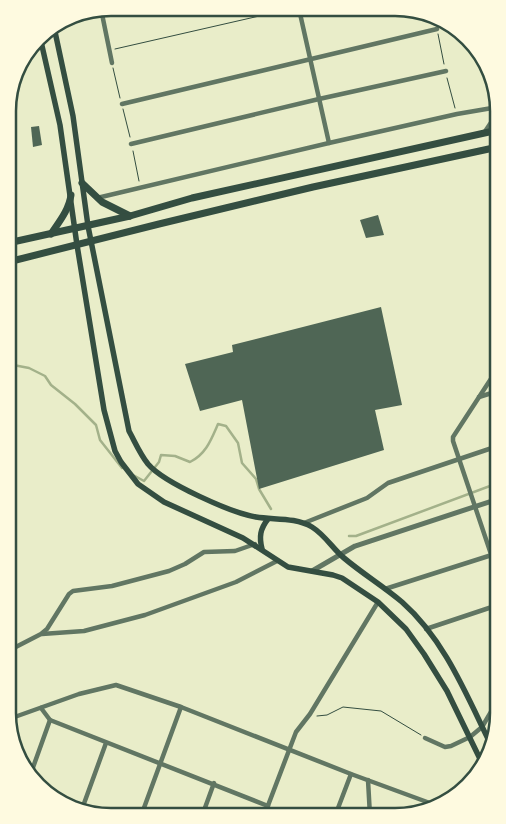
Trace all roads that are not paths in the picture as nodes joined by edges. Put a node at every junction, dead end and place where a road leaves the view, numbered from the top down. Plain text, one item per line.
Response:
1 (102, 16) edge
2 (301, 16) edge
3 (437, 29) dead end
4 (56, 34) edge
5 (42, 47) edge
6 (311, 58) junction
7 (112, 63) road end
8 (446, 71) dead end
9 (319, 99) junction
10 (122, 104) road end
11 (490, 108) edge
12 (490, 124) edge
13 (490, 132) edge
14 (484, 133) junction
15 (329, 143) junction
16 (132, 144) dead end
17 (490, 149) edge
18 (82, 183) junction
19 (71, 195) junction
20 (97, 198) junction
21 (130, 216) junction
22 (88, 226) junction
23 (75, 228) junction
24 (51, 234) junction
25 (91, 240) junction
26 (16, 241) edge
27 (77, 245) junction
28 (16, 260) edge
29 (490, 380) edge
30 (490, 394) edge
31 (479, 397) junction
32 (490, 449) edge
33 (460, 459) junction
34 (490, 502) edge
35 (476, 507) junction
36 (268, 519) junction
37 (304, 523) junction
38 (255, 544) junction
39 (262, 549) junction
40 (490, 550) edge
41 (339, 554) junction
42 (490, 557) edge
43 (277, 561) junction
44 (312, 571) junction
45 (385, 589) junction
46 (378, 602) junction
47 (490, 608) edge
48 (426, 629) junction
49 (40, 634) junction
50 (16, 647) edge
51 (181, 707) junction
52 (41, 708) junction
53 (490, 714) edge
54 (16, 717) edge
55 (50, 720) junction
56 (482, 727) junction
57 (470, 736) junction
58 (487, 737) edge
59 (426, 738) road end
60 (106, 743) junction
61 (290, 750) junction
62 (479, 756) edge
63 (160, 763) junction
64 (33, 767) edge
65 (351, 774) junction
66 (368, 780) junction
67 (214, 783) junction
68 (428, 802) edge
69 (84, 804) edge
70 (268, 806) joint
71 (144, 808) edge
72 (205, 808) edge
73 (338, 808) edge
74 (370, 808) edge

1 - 7 street
2 - 6 street
3 - 6 street
4 - 18 main road
5 - 19 main road
6 - 9 street
6 - 10 street
8 - 9 street
9 - 15 street
9 - 16 street
11 - 15 street
12 - 14 street
13 - 14 highway
14 - 21 highway
15 - 20 street
17 - 25 highway
18 - 20 highway
18 - 22 main road
19 - 23 main road
19 - 24 highway
20 - 21 highway
21 - 22 highway
22 - 23 highway
22 - 25 main road
23 - 24 highway
23 - 27 main road
24 - 26 highway
25 - 27 highway
25 - 36 main road
27 - 28 highway
27 - 38 main road
29 - 31 street
30 - 31 street
31 - 33 street
32 - 33 street
33 - 35 street
33 - 37 street
34 - 35 street
35 - 40 street
35 - 41 street
36 - 37 main road
36 - 39 main road
37 - 41 main road
38 - 39 main road
38 - 49 street
39 - 43 main road
41 - 44 street
41 - 45 main road
42 - 45 street
43 - 44 main road
43 - 49 street
44 - 46 main road
45 - 48 main road
46 - 57 main road
46 - 61 street
47 - 48 street
48 - 56 main road
49 - 50 street
51 - 52 street
51 - 61 street
51 - 63 street
52 - 54 street
52 - 55 street
53 - 56 street
55 - 60 street
55 - 64 street
56 - 57 street
56 - 58 main road
57 - 59 street
57 - 62 main road
60 - 63 street
60 - 69 street
61 - 65 street
61 - 70 street
63 - 67 street
63 - 71 street
65 - 66 street
65 - 73 street
66 - 68 street
66 - 74 street
67 - 70 street
67 - 72 street

